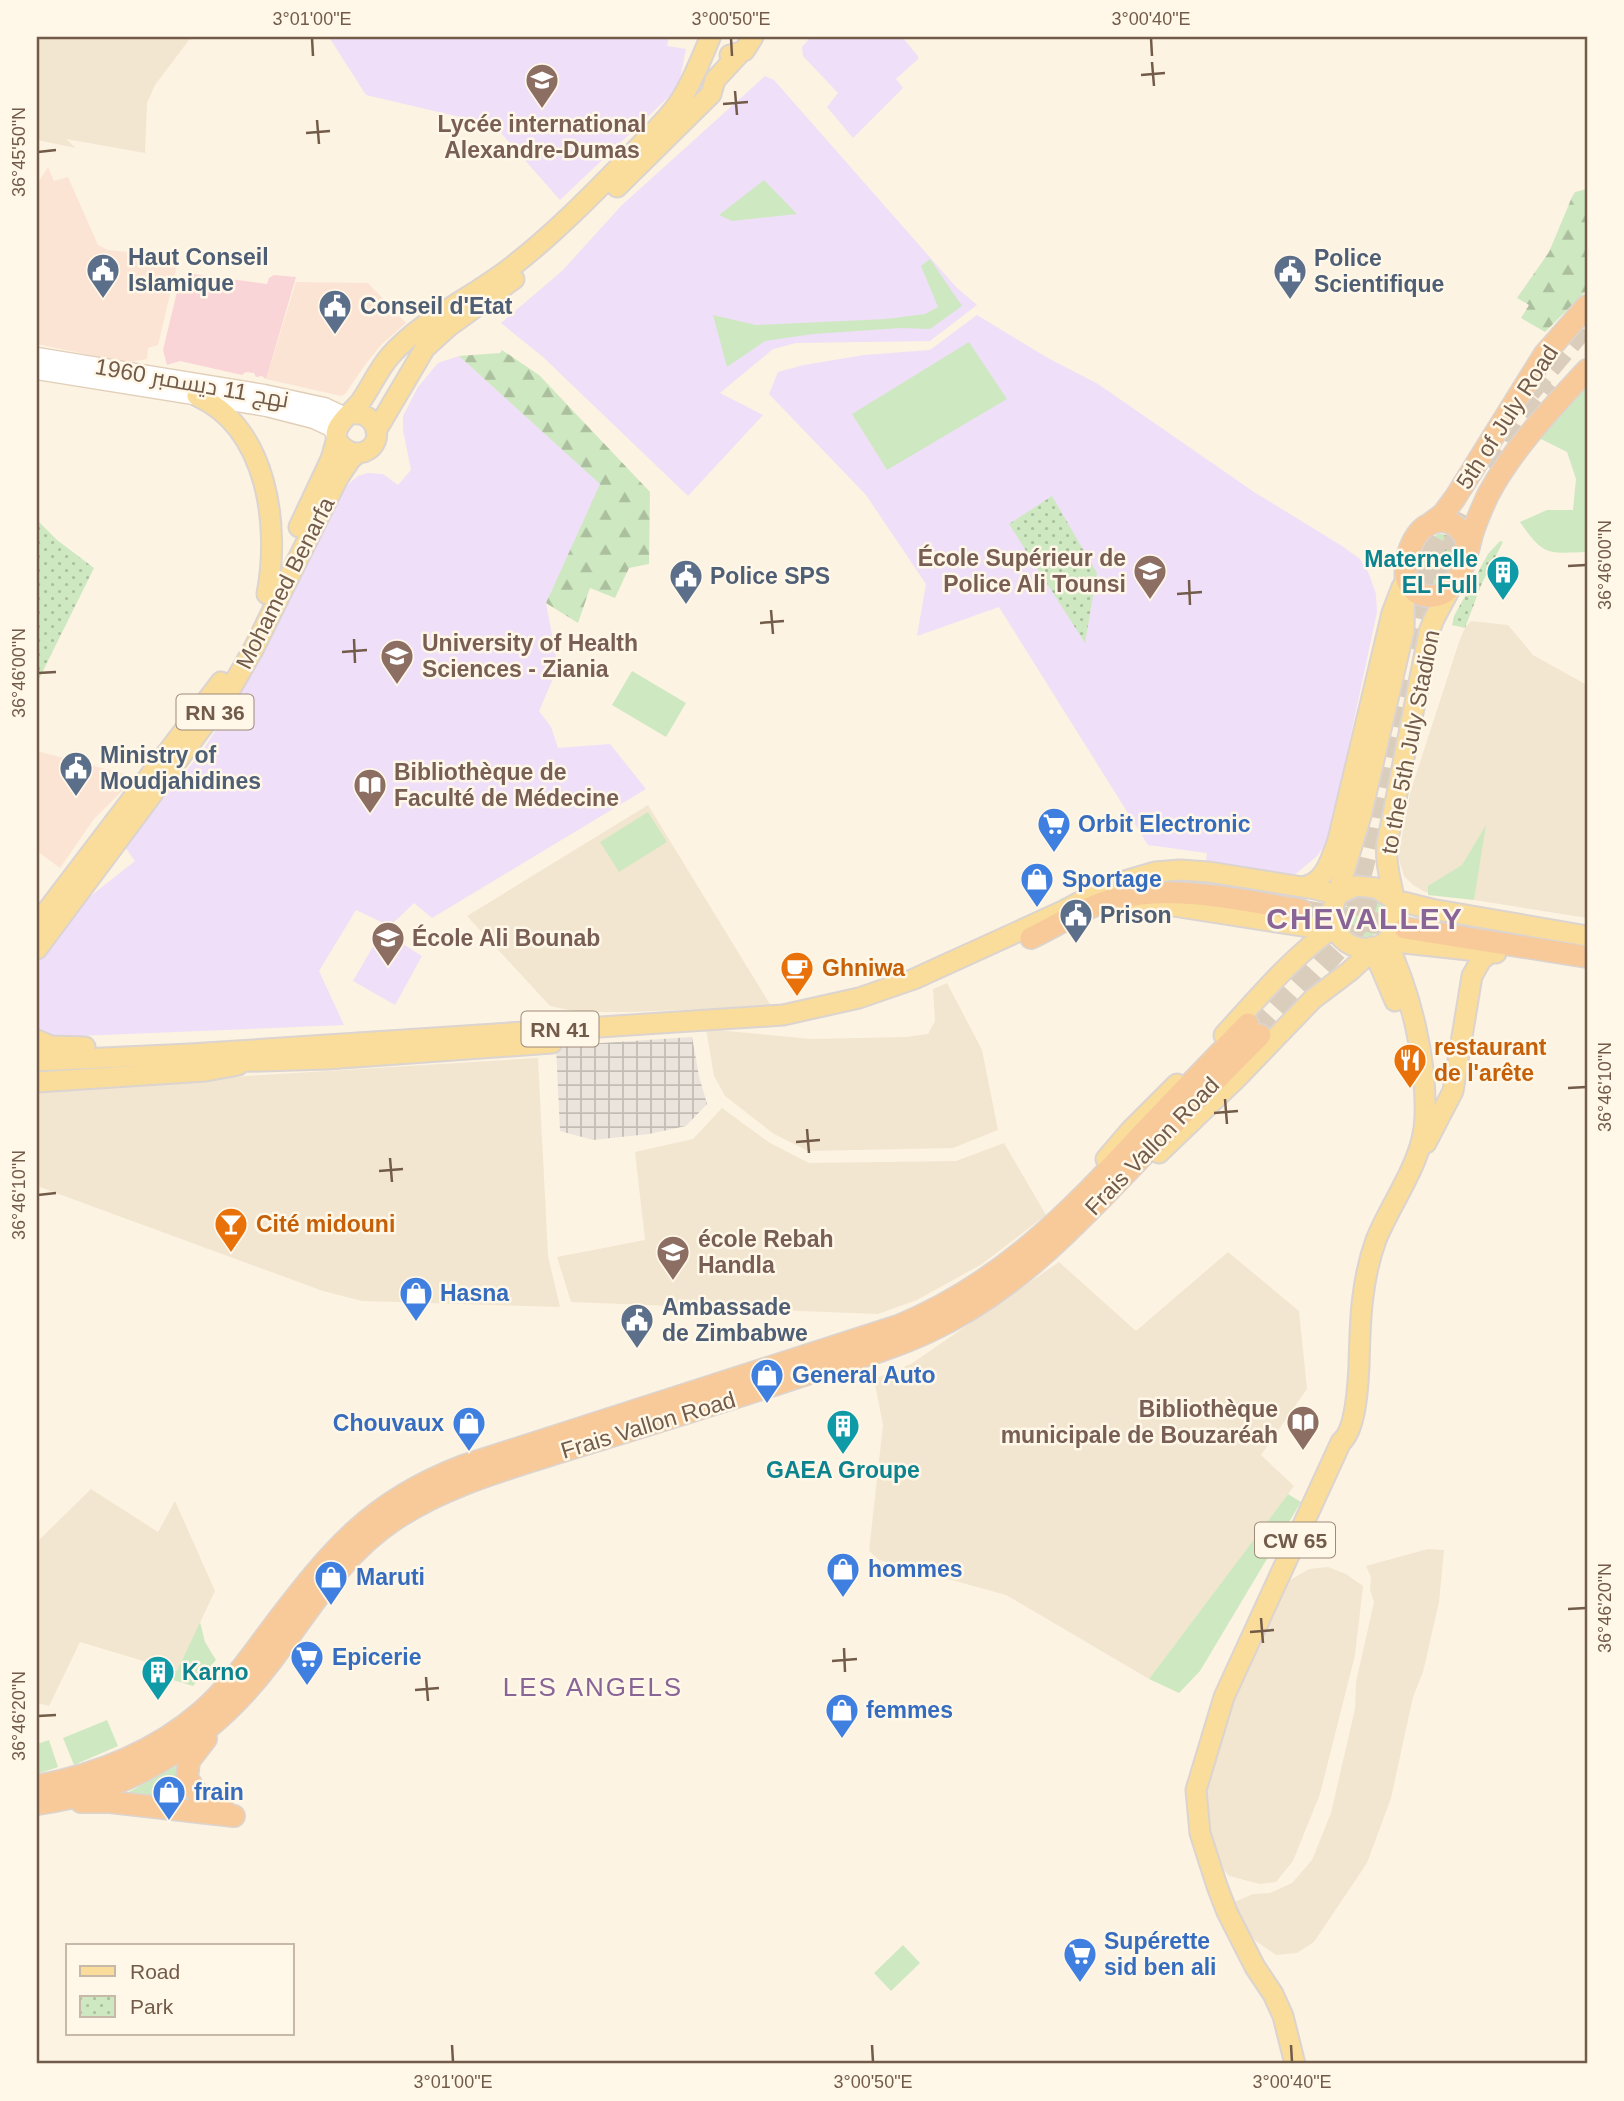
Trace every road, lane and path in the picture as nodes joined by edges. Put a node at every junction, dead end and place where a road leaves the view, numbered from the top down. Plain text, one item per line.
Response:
1 (753, 37) edge
2 (710, 38) edge
3 (740, 53) junction
4 (1587, 306) edge
5 (37, 357) edge
6 (383, 366) junction
7 (37, 370) edge
8 (1587, 370) edge
9 (405, 379) junction
10 (197, 396) junction
11 (346, 416) junction
12 (376, 431) junction
13 (337, 437) junction
14 (357, 453) junction
15 (1426, 526) junction
16 (1468, 548) junction
17 (1405, 577) junction
18 (1451, 587) junction
19 (267, 594) junction
20 (1337, 895) junction
21 (1302, 899) junction
22 (1400, 906) junction
23 (1063, 911) junction
24 (1274, 920) junction
25 (37, 924) edge
26 (1333, 928) junction
27 (1587, 936) edge
28 (1031, 938) junction
29 (1587, 943) edge
30 (1379, 944) junction
31 (37, 949) edge
32 (1490, 953) junction
33 (1296, 957) junction
34 (1587, 957) edge
35 (1587, 962) edge
36 (1350, 971) junction
37 (1385, 975) junction
38 (1254, 1029) tunnel mouth
39 (37, 1041) edge
40 (125, 1048) junction
41 (37, 1055) edge
42 (250, 1056) junction
43 (37, 1061) edge
44 (37, 1068) edge
45 (1423, 1077) junction
46 (37, 1082) edge
47 (1415, 1161) junction
48 (1057, 1234) junction
49 (225, 1713) junction
50 (37, 1786) edge
51 (37, 1805) edge
52 (1295, 2064) edge

1 - 3 main road
2 - 3 main road
2 - 6 main road
3 - 9 main road
4 - 15 highway, 5th of July Road
5 - 11 main road, نهج 11 ديسمبر 1960
6 - 9 main road
6 - 11 main road
7 - 10 main road, نهج 11 ديسمبر 1960
8 - 16 highway, 5th of July Road
9 - 12 main road
10 - 13 main road, نهج 11 ديسمبر 1960
10 - 19 main road
11 - 12 main road
11 - 13 main road
12 - 14 main road
13 - 14 main road
13 - 19 main road, Mohamed Benarfa / RN 36
14 - 31 main road, Mohamed Benarfa / RN 36
15 - 16 highway
15 - 17 highway
16 - 18 highway
17 - 18 highway
17 - 20 main road
17 - 21 main road
18 - 22 main road, to the 5th July Stadion
19 - 25 main road, Mohamed Benarfa / RN 36
20 - 21 main road
20 - 22 main road
20 - 26 main road
21 - 23 highway
21 - 23 main road
21 - 28 highway
22 - 27 main road
22 - 29 highway
22 - 30 main road
22 - 34 highway
23 - 42 main road, RN 41
24 - 26 main road
24 - 28 main road
24 - 33 main road
26 - 30 main road
26 - 33 main road
28 - 42 main road, RN 41
30 - 32 main road
30 - 36 main road
30 - 37 main road
30 - 45 main road, CW 65
32 - 35 main road
32 - 47 main road
33 - 48 main road
36 - 37 main road
36 - 48 main road
37 - 45 main road
38 - 48 highway, Frais Vallon Road
39 - 40 main road
40 - 41 main road, RN 41
40 - 42 main road, RN 41
42 - 43 main road, RN 41
42 - 44 main road, RN 41
42 - 46 main road, RN 41
45 - 47 main road, CW 65
47 - 52 main road, CW 65
48 - 49 highway, Frais Vallon Road
48 - 50 highway, Frais Vallon Road
49 - 51 highway, Frais Vallon Road
49 - 51 highway

